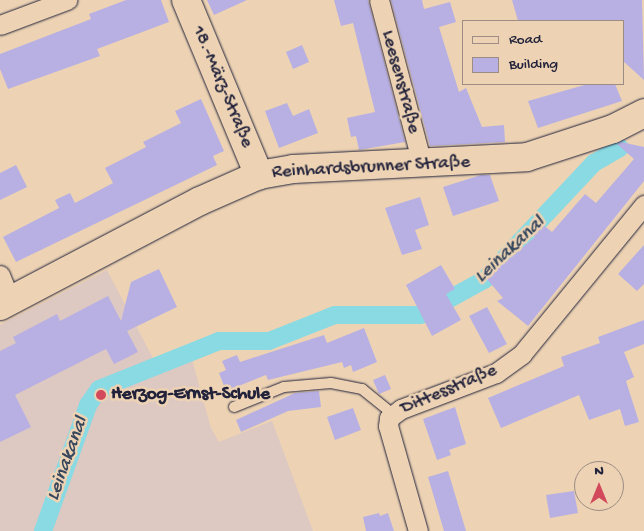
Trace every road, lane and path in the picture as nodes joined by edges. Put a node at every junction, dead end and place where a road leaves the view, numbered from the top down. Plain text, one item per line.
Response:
1 (67, 0) edge
2 (186, 0) edge
3 (379, 0) edge
4 (0, 25) edge
5 (644, 113) edge
6 (422, 164) junction
7 (259, 175) junction
8 (644, 205) edge
9 (0, 276) edge
10 (5, 303) edge
11 (234, 408) dead end
12 (393, 414) junction
13 (418, 531) edge

1 - 4 street
2 - 7 street, 18.-März-Straße
3 - 6 street, Leesenstraße
5 - 6 street, Reinhardsbrunner Straße
6 - 7 street, Reinhardsbrunner Straße
7 - 10 street, Reinhardsbrunner Straße
8 - 12 street, Dittesstraße
9 - 10 street
11 - 12 lane
12 - 13 street, Dittesstraße

